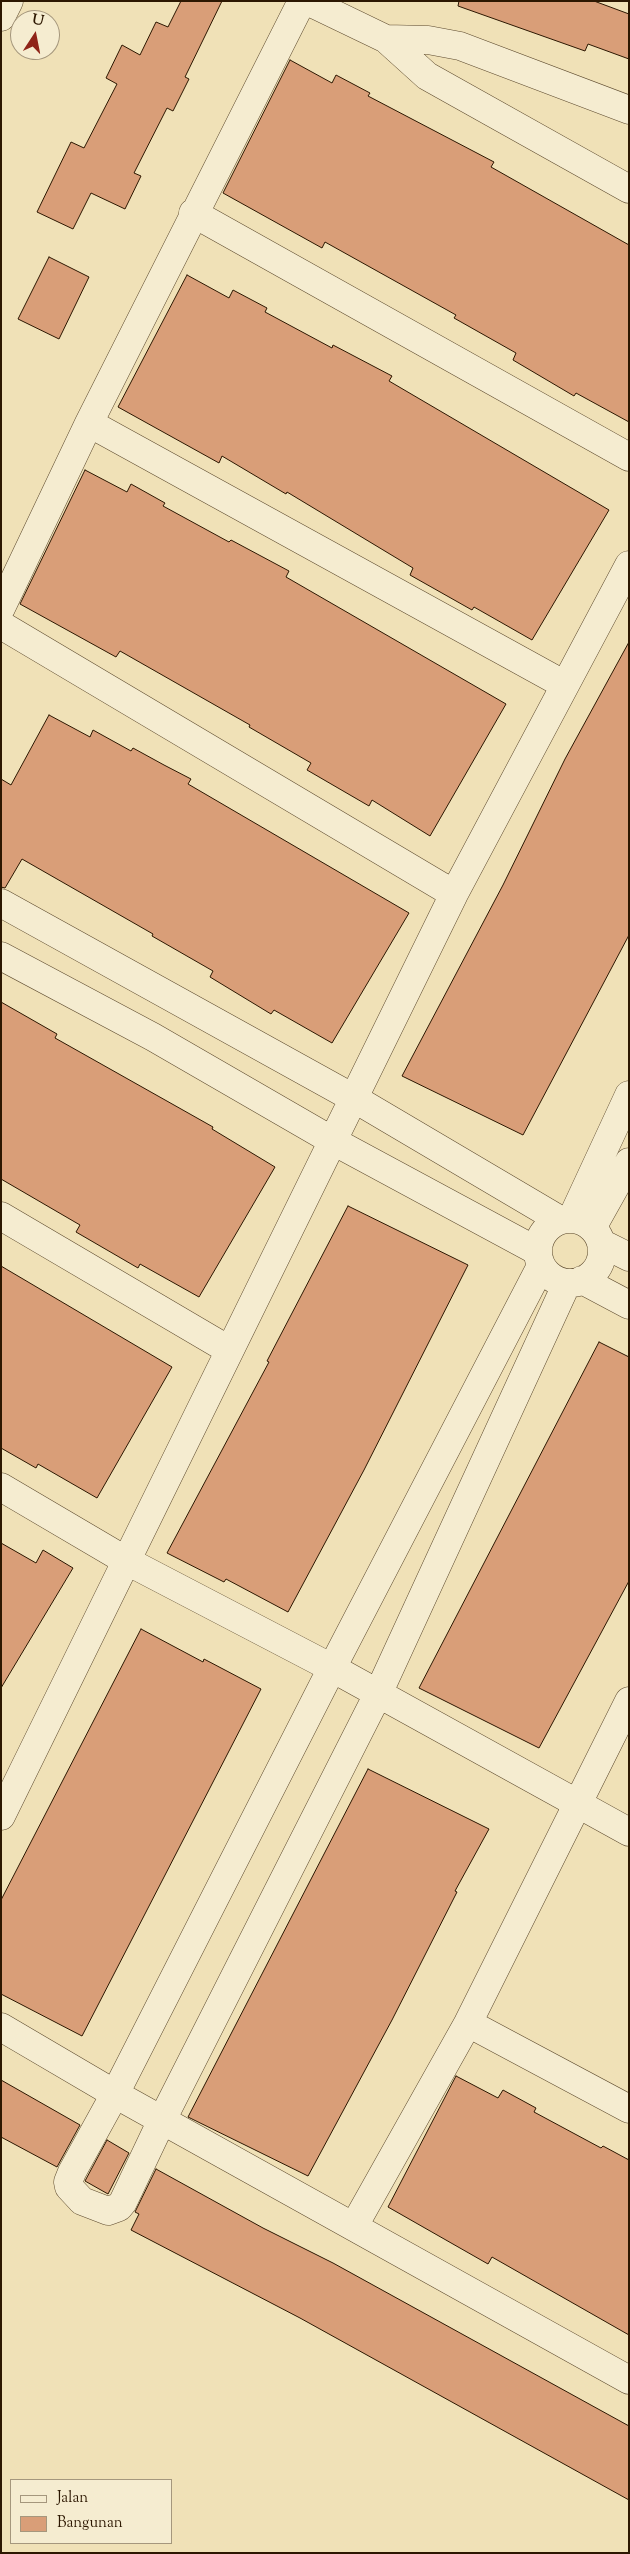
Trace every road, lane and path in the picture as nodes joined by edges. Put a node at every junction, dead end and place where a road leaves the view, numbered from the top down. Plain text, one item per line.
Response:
1 (9, 1) edge
2 (302, 1) edge
3 (307, 1) edge
4 (1, 16) edge
5 (386, 39) junction
6 (629, 110) edge
7 (629, 189) edge
8 (193, 213) junction
9 (89, 423) junction
10 (629, 457) edge
11 (629, 564) edge
12 (1, 608) edge
13 (1, 625) edge
14 (565, 685) junction
15 (454, 894) junction
16 (1, 903) edge
17 (1, 956) edge
18 (174, 998) junction
19 (152, 1037) junction
20 (629, 1095) edge
21 (354, 1099) junction
22 (333, 1141) junction
23 (629, 1162) edge
24 (1, 1216) edge
25 (581, 1227) junction
26 (629, 1257) edge
27 (539, 1258) junction
28 (574, 1282) junction
29 (629, 1305) edge
30 (229, 1350) junction
31 (1, 1487) edge
32 (125, 1560) junction
33 (332, 1668) junction
34 (378, 1694) junction
35 (629, 1702) edge
36 (12, 1770) edge
37 (578, 1804) junction
38 (1, 1816) edge
39 (629, 1832) edge
40 (468, 2023) junction
41 (1, 2027) edge
42 (115, 2094) junction
43 (629, 2109) edge
44 (162, 2120) junction
45 (354, 2226) junction
46 (629, 2380) edge

1 - 4 street
2 - 8 street
3 - 5 street
5 - 6 street
5 - 7 street
8 - 9 street
8 - 10 street
9 - 12 street
9 - 14 street
11 - 14 street
13 - 15 street
14 - 15 street
15 - 21 street
16 - 18 street
17 - 19 street
18 - 19 street
18 - 21 street
19 - 22 street
20 - 25 street
21 - 22 street
21 - 25 street
22 - 27 street
22 - 30 street
23 - 25 street
24 - 30 street
25 - 26 street
25 - 27 street
25 - 28 street
27 - 28 street
27 - 33 street
28 - 29 street
28 - 34 street
30 - 32 street
31 - 32 street
32 - 33 street
32 - 36 street
33 - 34 street
33 - 42 street
34 - 37 street
34 - 44 street
35 - 37 street
36 - 38 street
37 - 39 street
37 - 40 street
40 - 43 street
40 - 45 street
41 - 42 street
42 - 44 street
42 - 44 street
44 - 45 street
45 - 46 street

